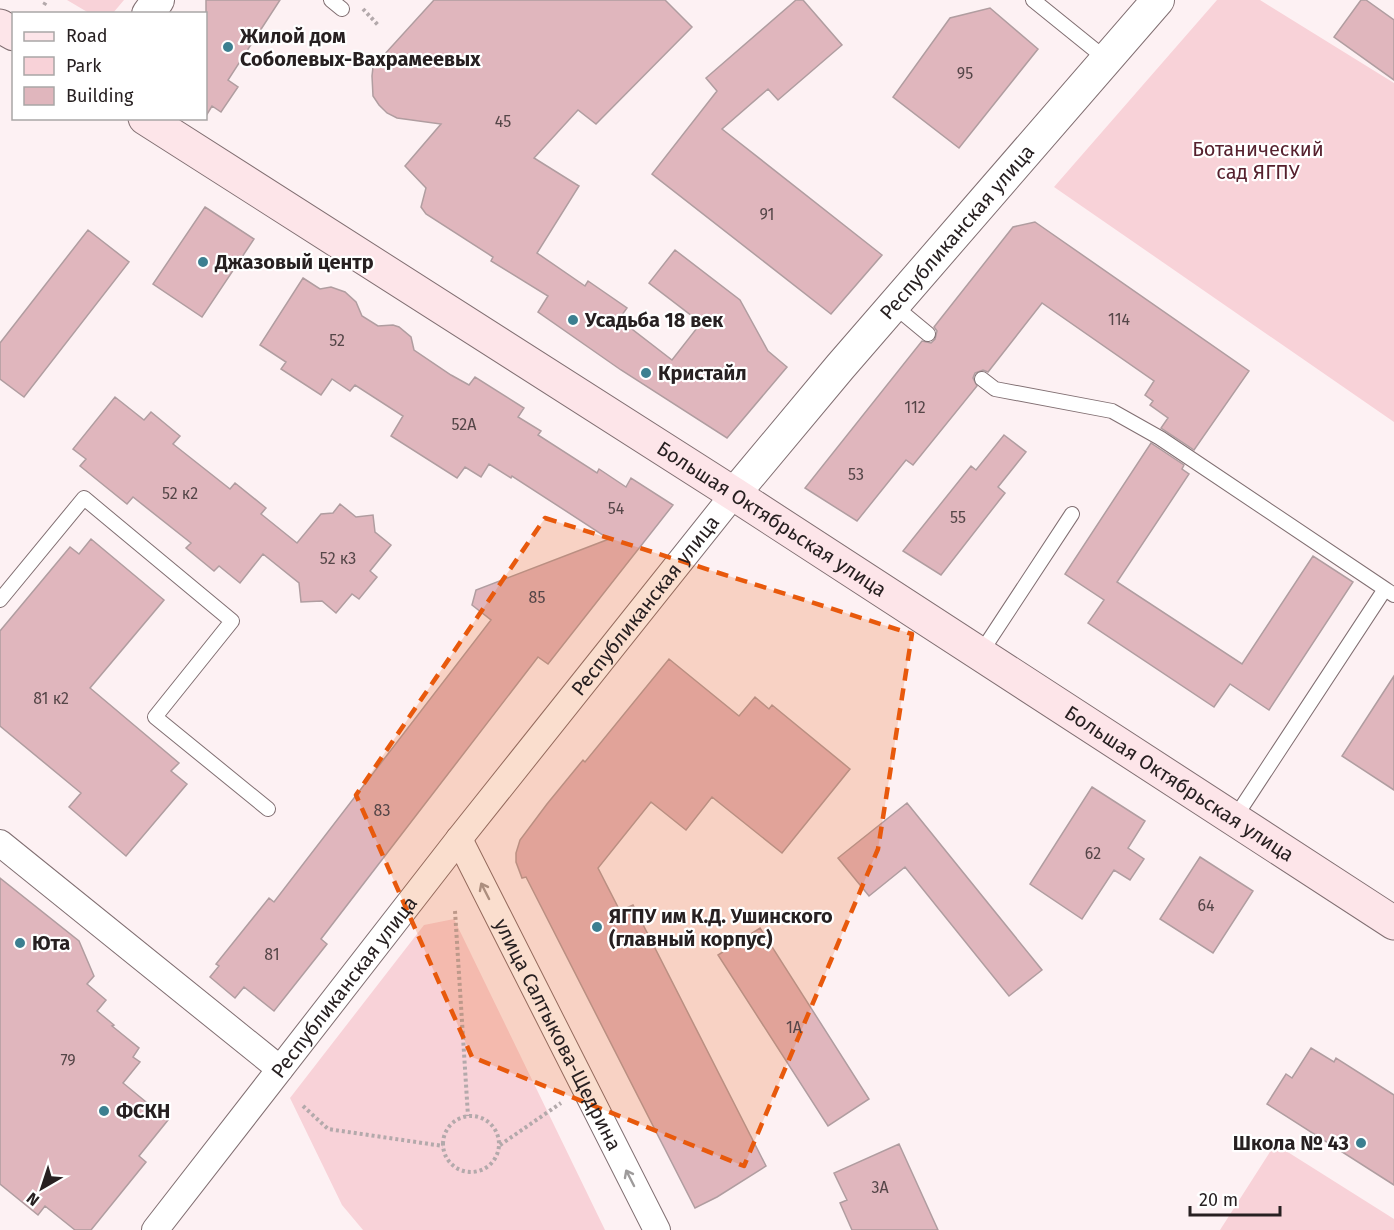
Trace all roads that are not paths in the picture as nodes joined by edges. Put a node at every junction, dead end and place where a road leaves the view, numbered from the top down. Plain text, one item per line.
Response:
1 (1033, 0) edge
2 (1158, 0) edge
3 (1106, 59) junction
4 (148, 120) edge
5 (893, 305) junction
6 (928, 334) dead end
7 (982, 379) dead end
8 (734, 494) junction
9 (1071, 514) dead end
10 (1389, 592) edge
11 (0, 600) edge
12 (980, 654) junction
13 (268, 809) dead end
14 (1234, 819) junction
15 (459, 839) junction
16 (0, 843) edge
17 (1394, 923) edge
18 (280, 1069) junction
19 (159, 1226) edge
20 (657, 1230) edge

1 - 3 lane
2 - 3 street, Республиканская улица
3 - 5 street, Республиканская улица
4 - 8 main road, Большая Октябрьская улица
5 - 6 lane
5 - 8 street, Республиканская улица
7 - 10 lane
8 - 12 main road, Большая Октябрьская улица
8 - 15 street, Республиканская улица
9 - 12 lane
10 - 14 lane
11 - 13 lane
12 - 14 main road, Большая Октябрьская улица
14 - 17 main road, Большая Октябрьская улица
15 - 18 street, Республиканская улица
20 -> 15 street, улица Салтыкова-Щедрина
16 - 18 street
18 - 19 street, Республиканская улица

